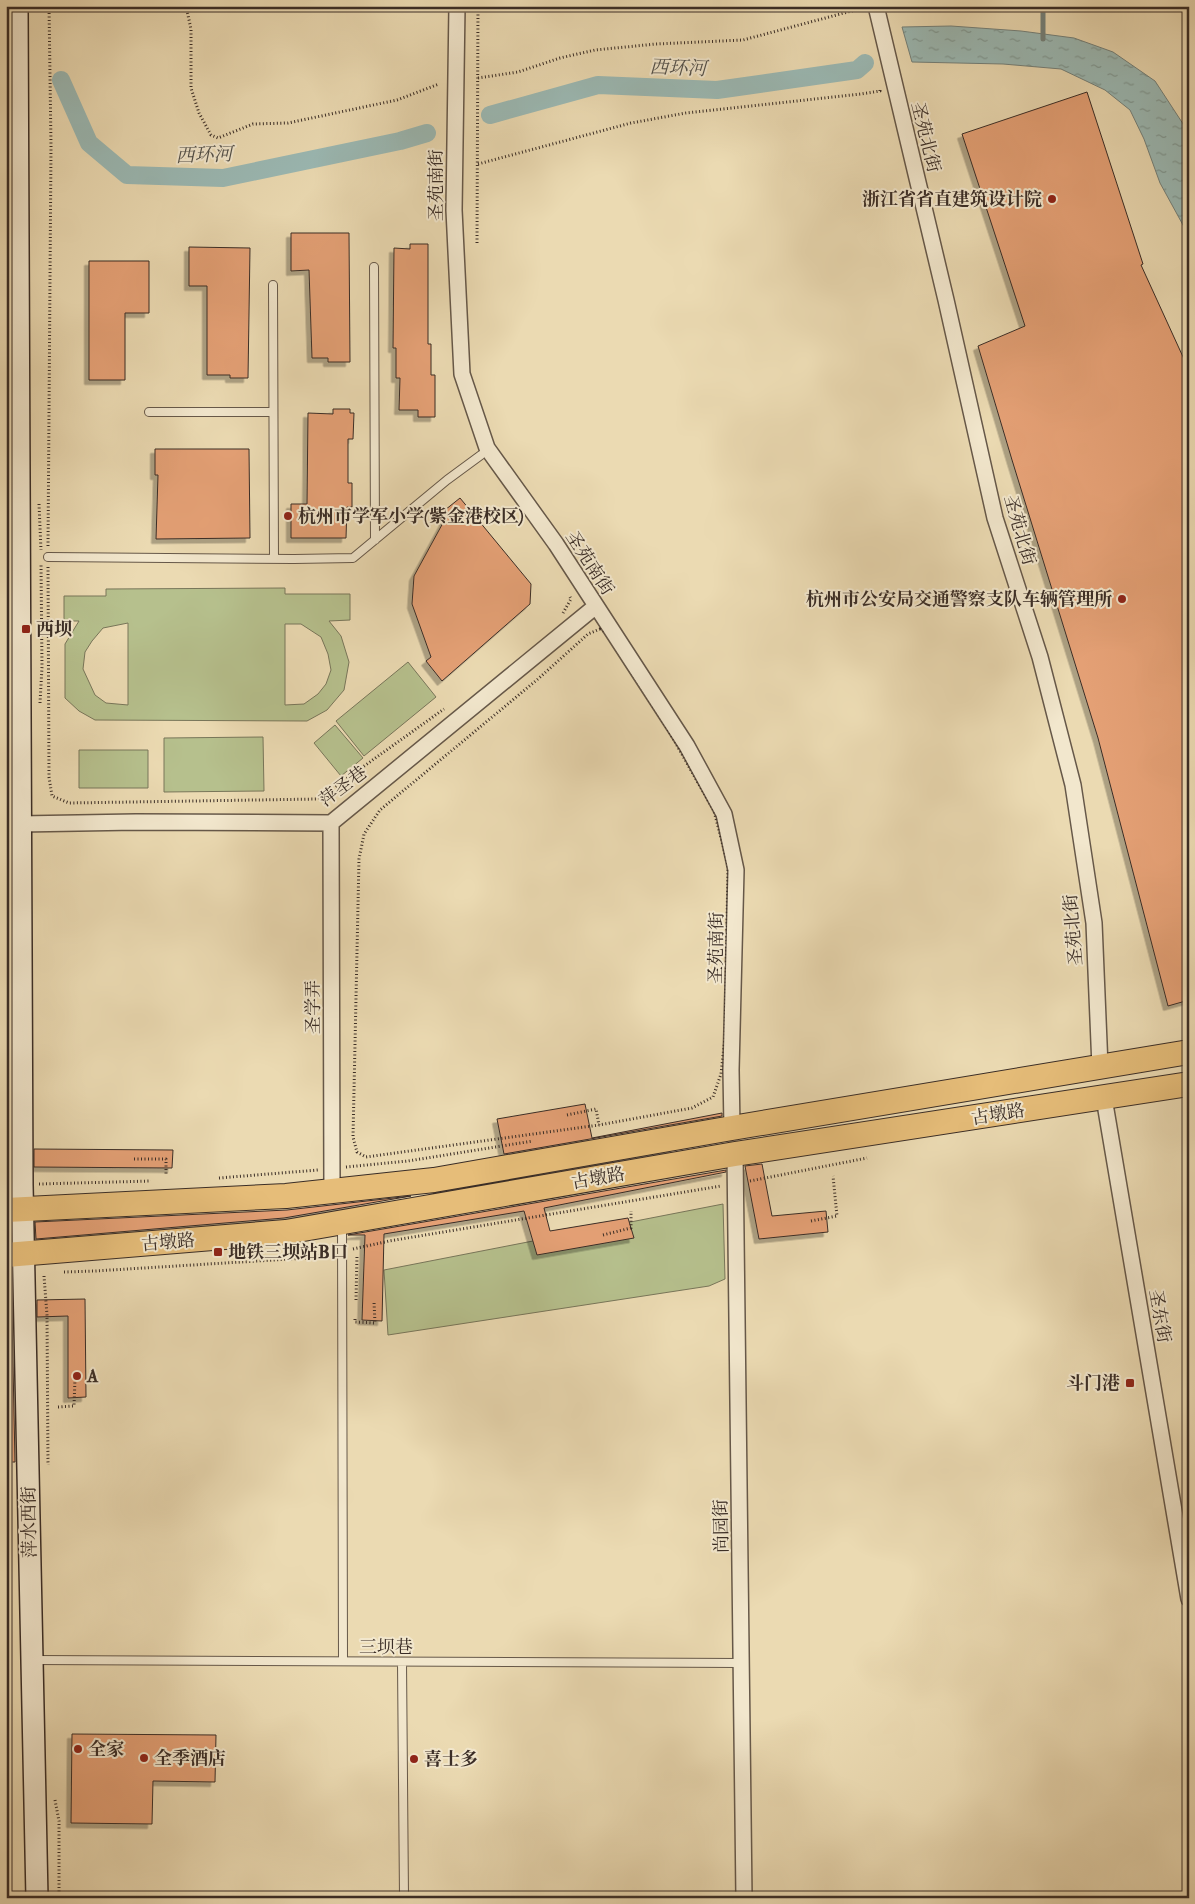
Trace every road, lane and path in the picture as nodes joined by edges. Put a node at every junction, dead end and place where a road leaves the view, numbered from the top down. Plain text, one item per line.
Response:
1 (17, 6) edge
2 (49, 6) edge
3 (186, 6) edge
4 (457, 6) edge
5 (876, 6) edge
6 (478, 8) edge
7 (862, 17) dead end
8 (478, 78) junction
9 (878, 82) dead end
10 (439, 84) dead end
11 (478, 164) junction
12 (477, 243) dead end
13 (374, 267) dead end
14 (273, 285) dead end
15 (149, 412) dead end
16 (273, 412) junction
17 (481, 455) dead end
18 (375, 540) junction
19 (48, 556) junction
20 (274, 559) junction
21 (568, 592) dead end
22 (596, 606) junction
23 (559, 619) dead end
24 (445, 708) dead end
25 (331, 822) junction
26 (20, 824) junction
27 (1189, 1052) edge
28 (1100, 1067) junction
29 (1189, 1084) edge
30 (1104, 1098) junction
31 (567, 1115) dead end
32 (599, 1125) junction
33 (732, 1128) junction
34 (540, 1140) dead end
35 (735, 1154) junction
36 (867, 1158) dead end
37 (134, 1159) dead end
38 (166, 1175) dead end
39 (833, 1176) dead end
40 (213, 1178) dead end
41 (332, 1180) junction
42 (152, 1181) dead end
43 (736, 1184) junction
44 (22, 1185) junction
45 (14, 1210) edge
46 (631, 1211) dead end
47 (811, 1221) dead end
48 (342, 1222) junction
49 (603, 1235) dead end
50 (352, 1249) dead end
51 (334, 1252) dead end
52 (15, 1255) edge
53 (357, 1255) dead end
54 (95, 1271) dead end
55 (374, 1302) dead end
56 (355, 1303) dead end
57 (355, 1313) dead end
58 (75, 1379) dead end
59 (58, 1406) dead end
60 (1189, 1599) edge
61 (32, 1660) junction
62 (343, 1661) junction
63 (402, 1662) junction
64 (741, 1663) junction
65 (37, 1898) edge
66 (404, 1898) edge
67 (744, 1898) edge

1 - 26 main road, 萍水西街
2 - 19 path
3 - 10 path
4 - 22 street, 圣苑南街
5 - 28 street, 圣苑北街
6 - 8 path
7 - 8 path
8 - 11 path
9 - 11 path
11 - 12 path
13 - 18 lane
14 - 16 lane
15 - 16 lane
16 - 20 lane
17 - 18 lane
18 - 20 lane
19 - 20 lane
19 - 24 path
21 - 23 path
22 - 25 street, 萍圣巷
22 - 33 street, 圣苑南街
25 - 26 street, 萍圣巷
25 - 41 street, 圣学弄
26 - 44 main road, 萍水西街
27 - 28 main road, 古墩路
28 - 33 main road, 古墩路
29 - 30 main road, 古墩路
30 - 35 main road, 古墩路
30 - 60 street, 圣东街
31 - 32 path
32 - 32 path
33 - 41 main road, 古墩路
34 - 41 path
35 - 43 street, 尚园街
35 - 48 main road, 古墩路
36 - 43 path
37 - 38 path
39 - 47 path
40 - 41 path
41 - 45 main road, 古墩路
42 - 44 path
43 - 50 path
43 - 64 street, 尚园街
44 - 45 main road, 萍水西街
45 - 52 main road, 萍水西街
46 - 49 path
48 - 52 main road, 古墩路
48 - 62 lane
51 - 54 path
52 - 61 main road, 萍水西街
53 - 56 path
55 - 57 path
58 - 59 path
61 - 62 lane, 三坝巷
61 - 65 main road, 萍水西街
62 - 63 lane, 三坝巷
63 - 64 lane, 三坝巷
63 - 66 lane
64 - 67 street, 尚园街

